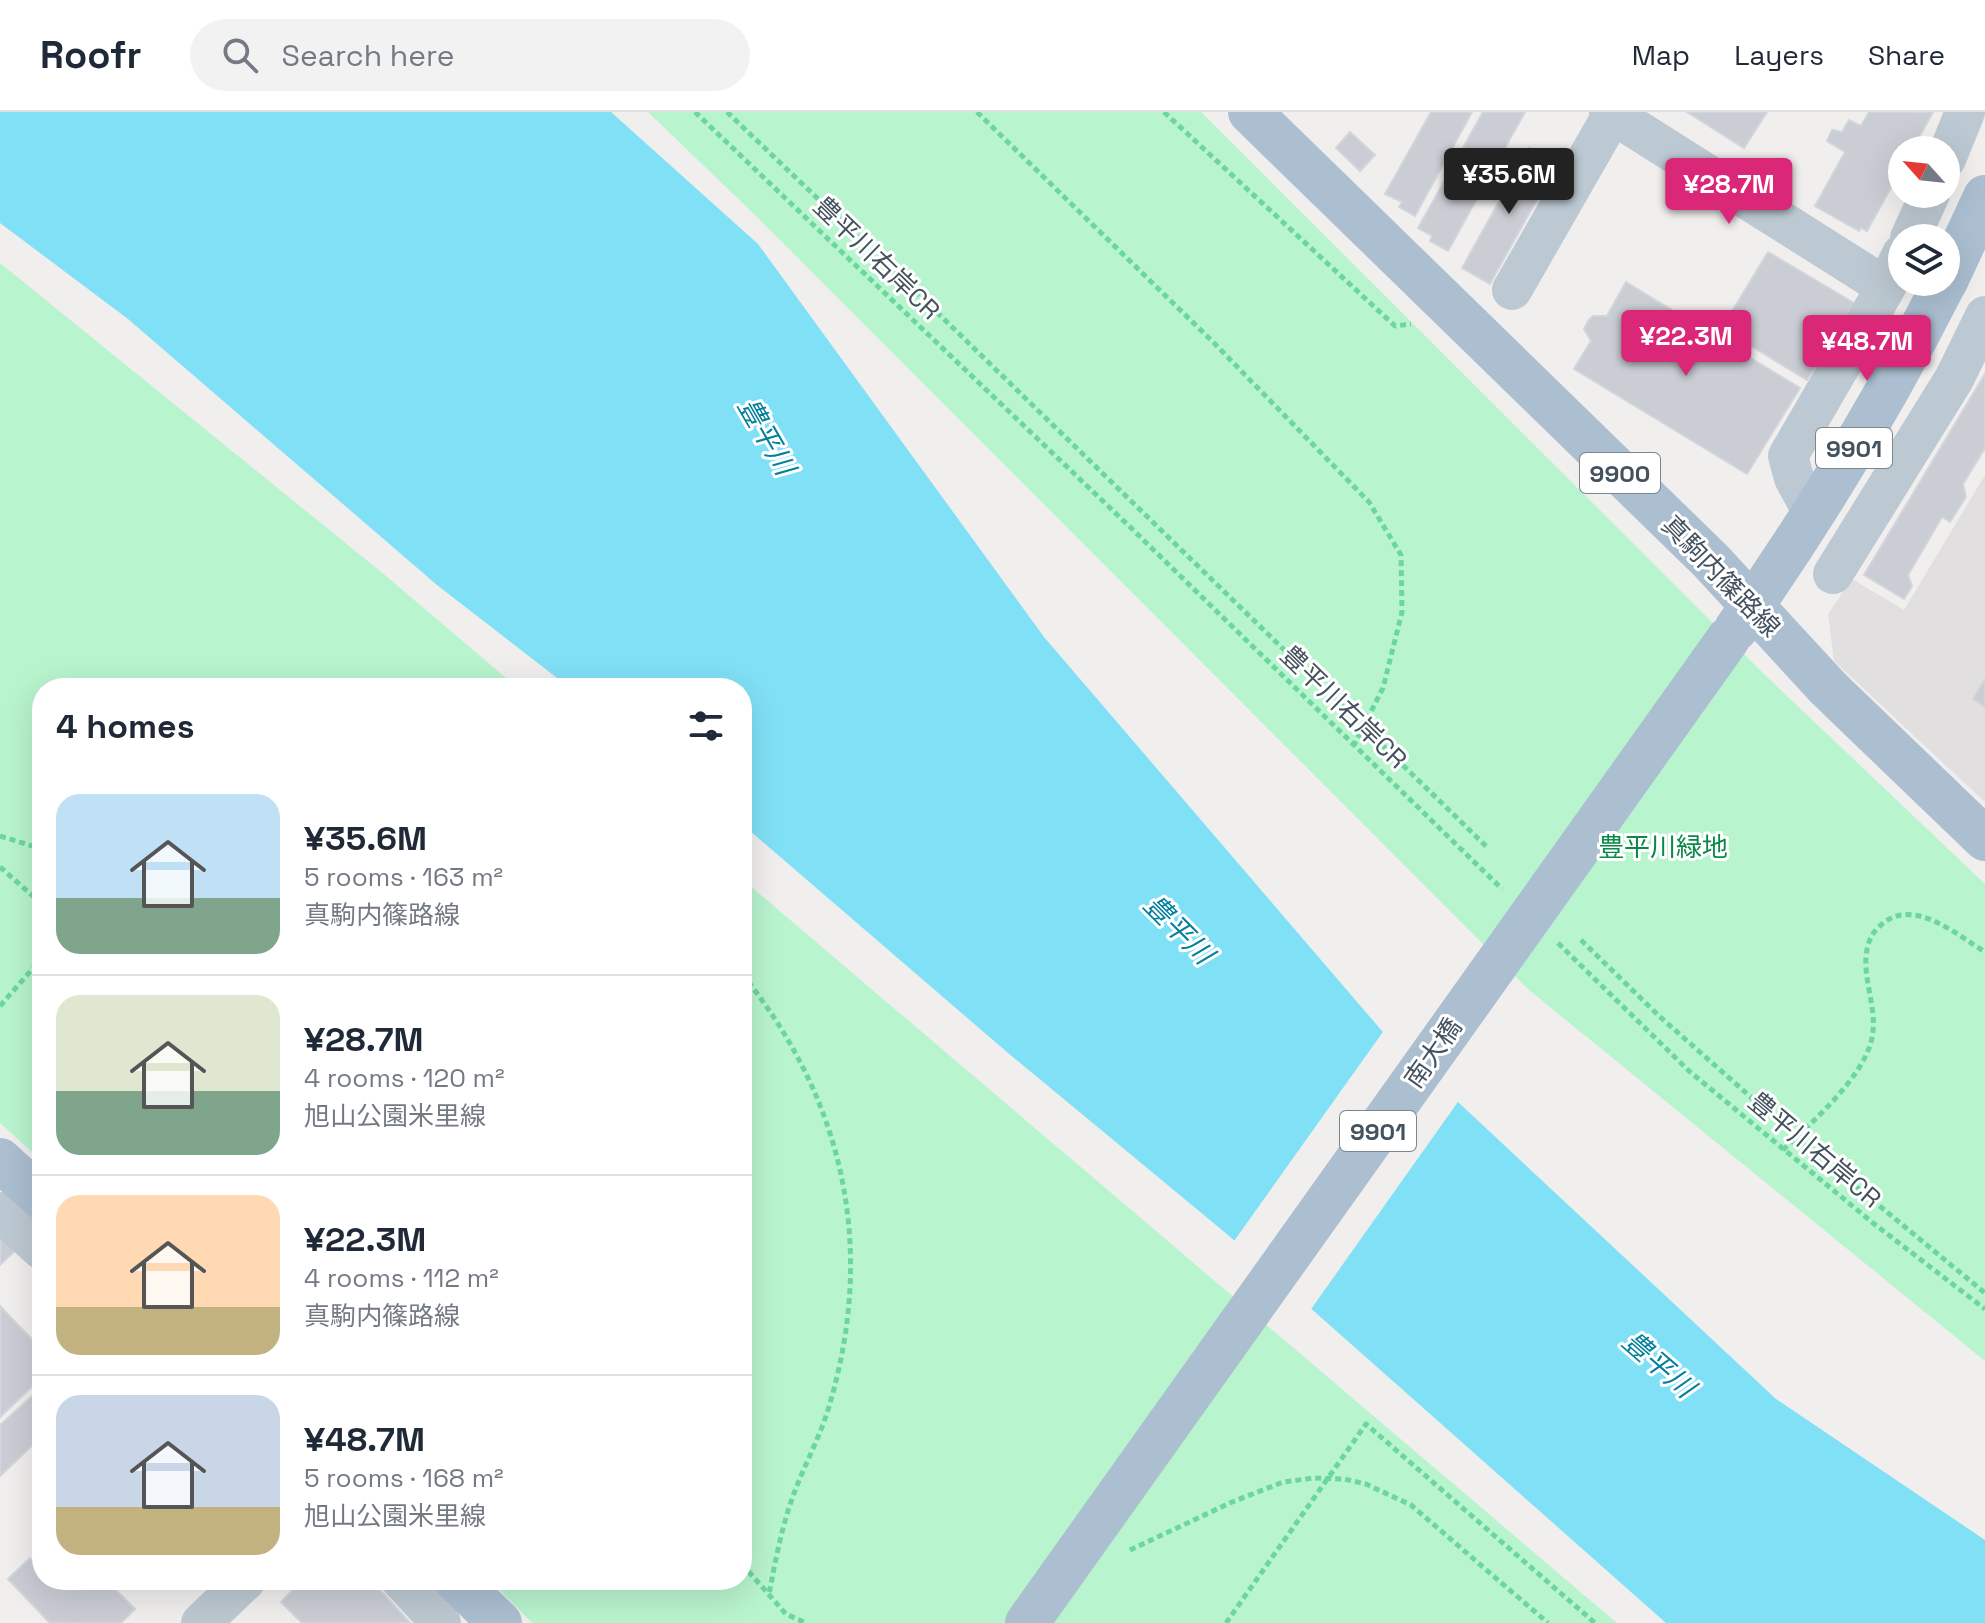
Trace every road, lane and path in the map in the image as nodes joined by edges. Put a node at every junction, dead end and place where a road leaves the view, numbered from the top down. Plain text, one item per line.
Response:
1 (695, 112) edge
2 (727, 112) edge
3 (977, 112) edge
4 (1164, 112) edge
5 (1250, 112) edge
6 (1965, 112) edge
7 (1612, 113) edge
8 (1955, 136) edge
9 (1985, 197) edge
10 (1960, 251) edge
11 (1888, 267) edge
12 (1888, 281) edge
13 (1512, 290) dead end
14 (1938, 296) edge
15 (1459, 316) junction
16 (1985, 316) edge
17 (1813, 513) junction
18 (1833, 574) dead end
19 (1740, 623) junction
20 (1363, 727) junction
21 (1354, 745) junction
22 (0, 836) edge
23 (1985, 839) edge
24 (32, 846) edge
25 (1489, 849) dead end
26 (0, 867) edge
27 (32, 895) edge
28 (1511, 897) dead end
29 (1555, 940) dead end
30 (1581, 940) dead end
31 (1985, 952) edge
32 (32, 969) edge
33 (752, 988) edge
34 (0, 1006) edge
35 (1796, 1137) junction
36 (1783, 1150) junction
37 (0, 1160) edge
38 (32, 1189) edge
39 (0, 1212) edge
40 (32, 1241) edge
41 (1985, 1293) edge
42 (1985, 1309) edge
43 (1329, 1478) junction
44 (1128, 1551) dead end
45 (752, 1575) edge
46 (236, 1590) edge
47 (410, 1590) edge
48 (466, 1590) edge
49 (769, 1594) junction
50 (786, 1614) junction
51 (201, 1623) edge
52 (441, 1623) edge
53 (500, 1623) edge
54 (795, 1623) edge
55 (806, 1623) edge
56 (1027, 1623) edge
57 (1226, 1623) edge
58 (1548, 1623) edge
59 (1595, 1623) edge

1 - 21 path, 豊平川右岸CR
2 - 20 path
3 - 20 path
4 - 15 path
5 - 15 main road, 真駒内篠路線 / 9900
6 - 8 street
7 - 11 street
7 - 13 street
9 - 10 main road, 9901
12 - 17 street
14 - 17 main road, 9901
15 - 19 main road, 真駒内篠路線 / 9900
16 - 18 street
17 - 19 main road, 9901
19 - 23 main road, 真駒内篠路線 / 9900
19 - 56 main road, 南大橋 / 9901, bridge
20 - 21 path
20 - 25 path
21 - 28 path, 豊平川右岸CR
22 - 24 path
26 - 27 path
29 - 36 path, 豊平川右岸CR
30 - 35 path
31 - 35 path
32 - 34 path
33 - 49 path
35 - 36 path
35 - 41 path
36 - 42 path, 豊平川右岸CR
37 - 38 main road
39 - 40 street
43 - 44 path
43 - 57 path
43 - 58 path
43 - 59 path
45 - 49 path
46 - 51 street
47 - 52 street
48 - 53 main road
49 - 50 path
50 - 54 path
50 - 55 path

